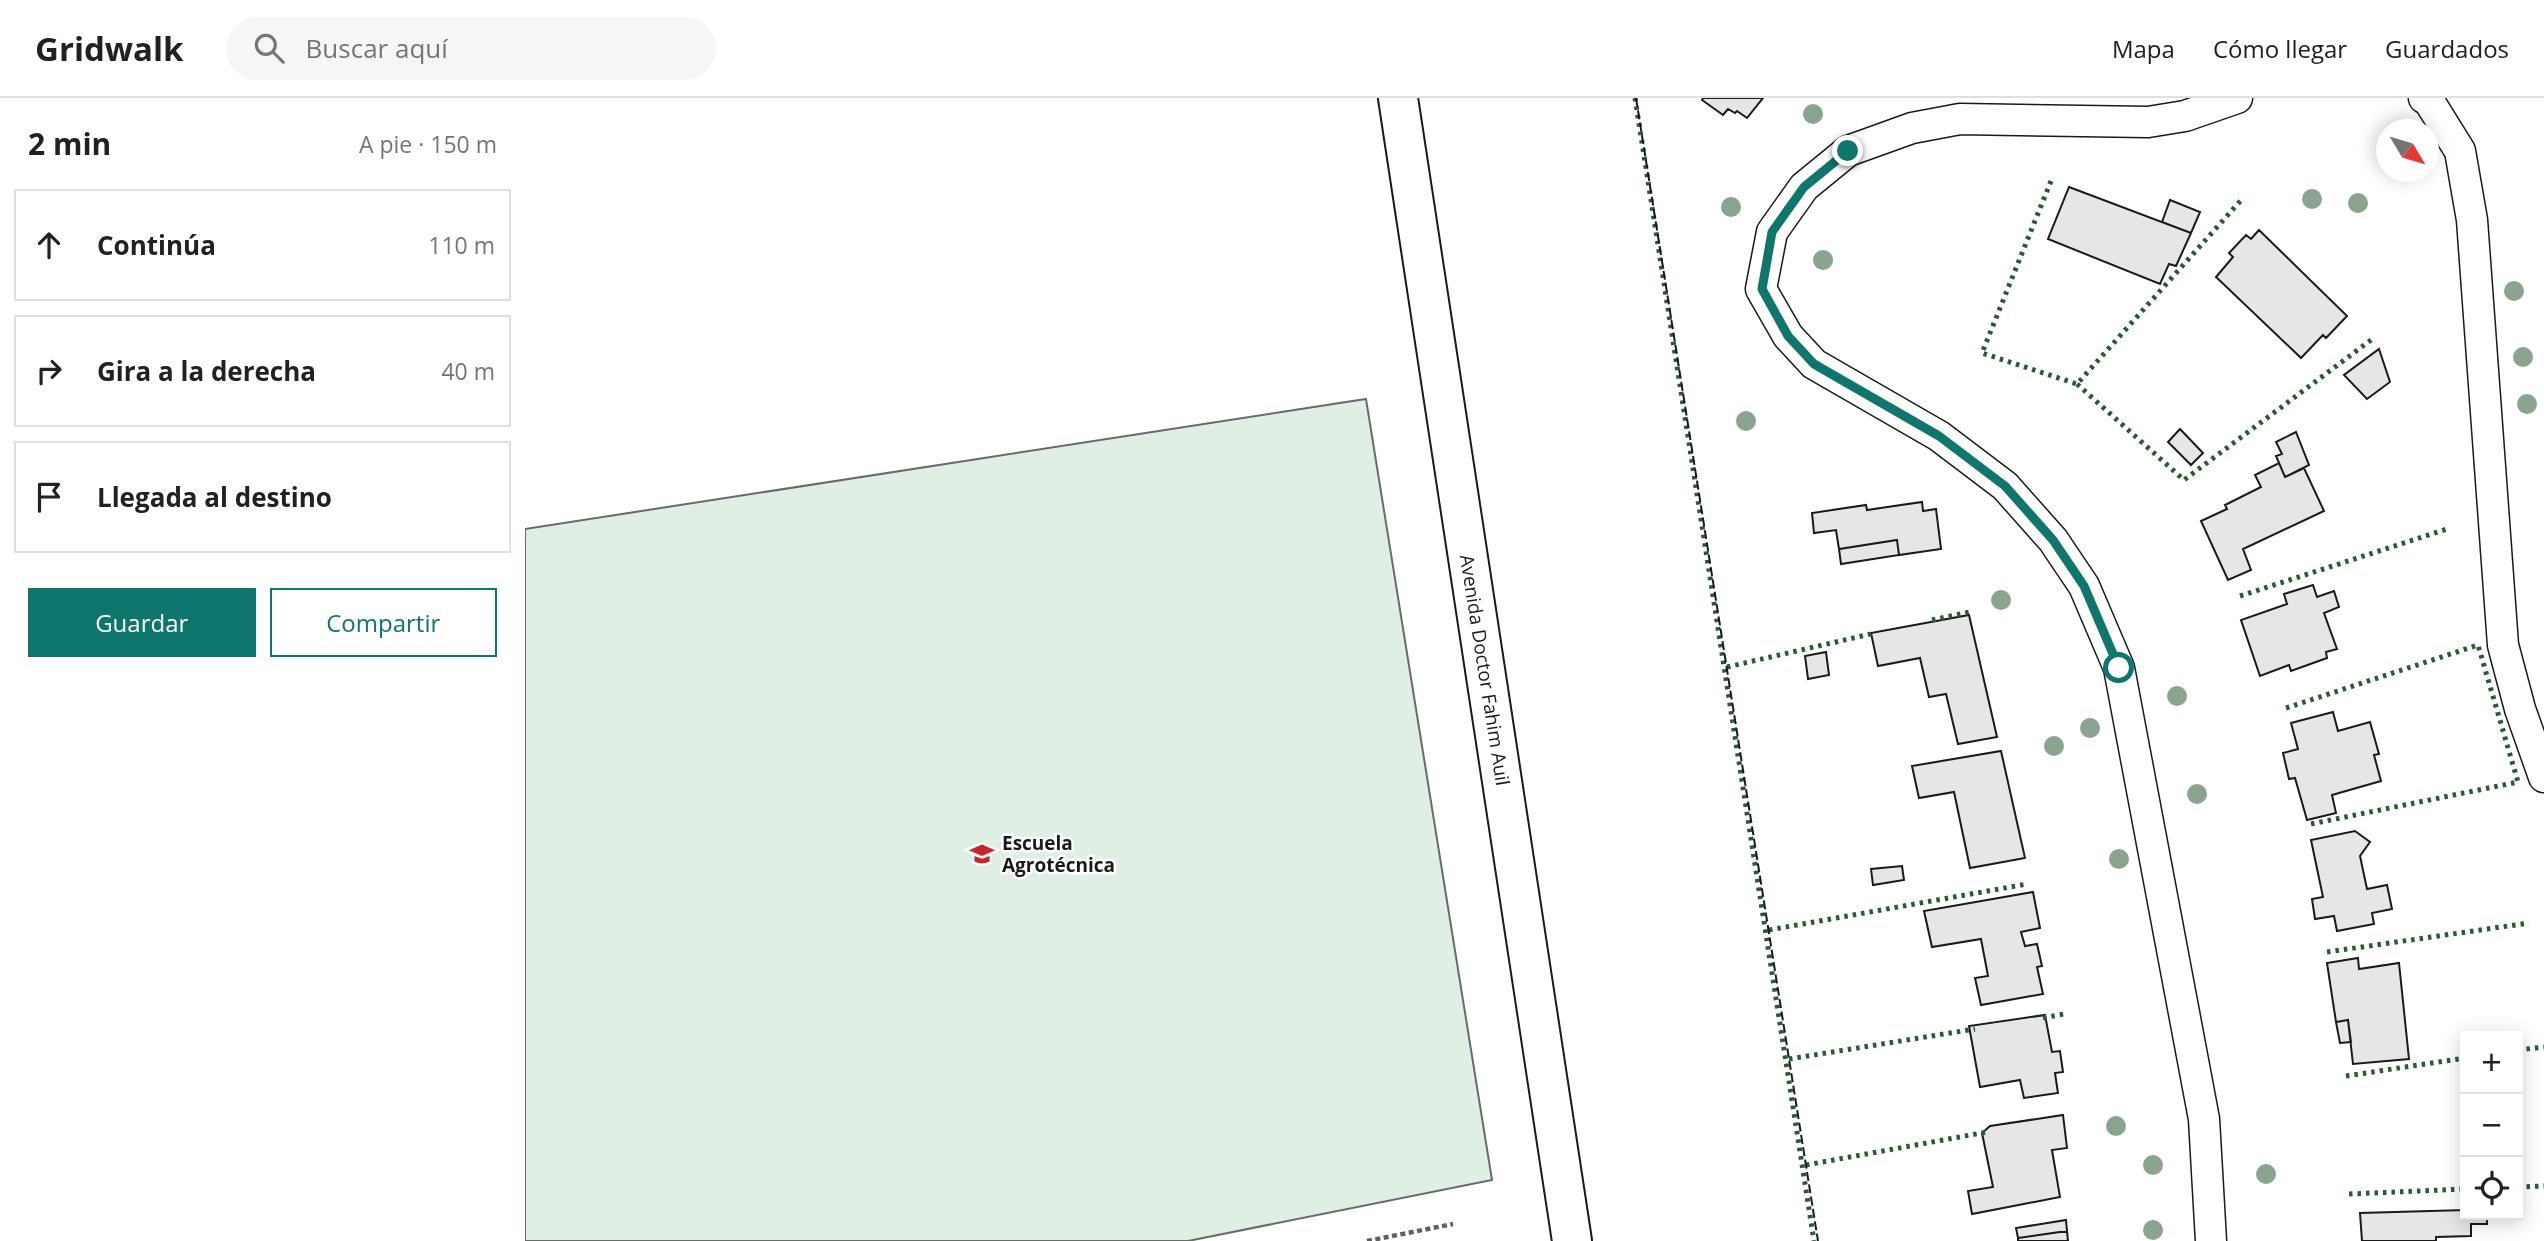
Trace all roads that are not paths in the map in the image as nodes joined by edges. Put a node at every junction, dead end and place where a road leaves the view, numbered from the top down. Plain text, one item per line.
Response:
1 (1398, 98) edge
2 (2237, 98) edge
3 (2424, 98) edge
4 (2544, 777) edge
5 (1572, 1241) edge
6 (2211, 1241) edge

1 - 5 highway, Avenida Doctor Fahim Auil
2 - 6 street
3 - 4 street

